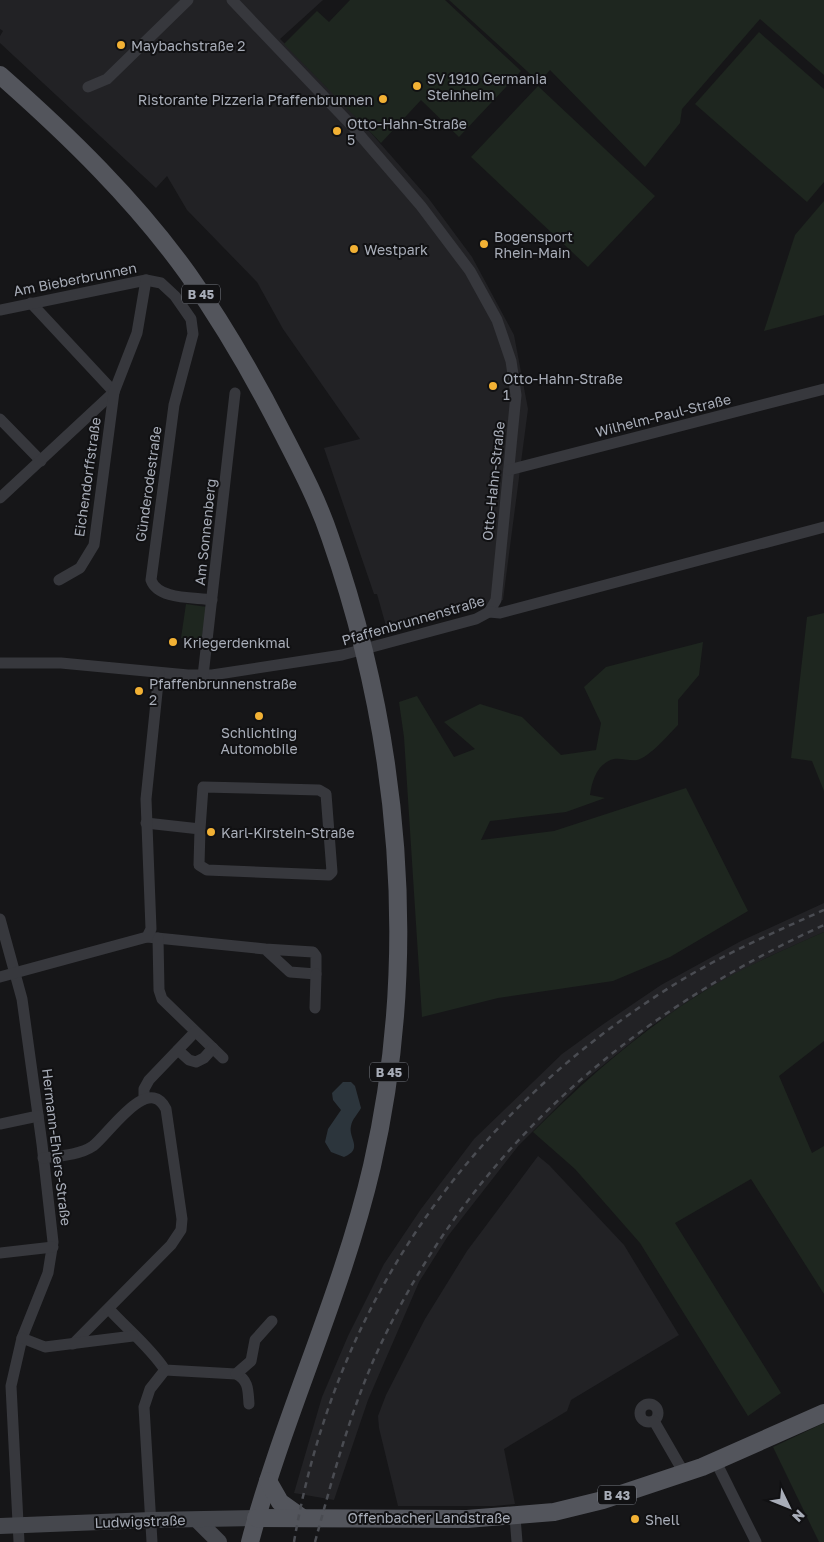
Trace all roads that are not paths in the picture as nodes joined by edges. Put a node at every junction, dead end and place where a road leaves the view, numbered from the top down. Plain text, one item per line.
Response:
1 (188, 0) edge
2 (232, 0) edge
3 (0, 75) edge
4 (88, 87) dead end
5 (146, 280) junction
6 (31, 303) junction
7 (0, 310) edge
8 (193, 327) joint
9 (824, 389) edge
10 (114, 392) junction
11 (235, 392) dead end
12 (0, 419) edge
13 (40, 461) junction
14 (509, 470) junction
15 (0, 498) edge
16 (824, 527) edge
17 (59, 580) dead end
18 (212, 600) junction
19 (489, 612) junction
20 (365, 650) junction
21 (0, 663) edge
22 (159, 673) junction
23 (203, 676) junction
24 (146, 823) junction
25 (200, 829) junction
26 (0, 919) edge
27 (152, 938) junction
28 (265, 949) junction
29 (16, 973) junction
30 (316, 974) junction
31 (0, 977) edge
32 (315, 1008) dead end
33 (195, 1032) junction
34 (213, 1048) junction
35 (178, 1050) junction
36 (223, 1058) dead end
37 (144, 1098) junction
38 (38, 1116) junction
39 (0, 1124) edge
40 (43, 1158) junction
41 (53, 1247) junction
42 (0, 1254) edge
43 (108, 1309) junction
44 (272, 1321) dead end
45 (133, 1336) junction
46 (22, 1338) junction
47 (74, 1344) junction
48 (165, 1370) junction
49 (236, 1374) junction
50 (12, 1376) junction
51 (0, 1378) edge
52 (248, 1404) dead end
53 (824, 1413) edge
54 (654, 1421) dead end
55 (716, 1462) junction
56 (684, 1473) junction
57 (268, 1481) junction
58 (301, 1517) junction
59 (516, 1517) junction
60 (256, 1518) junction
61 (151, 1520) junction
62 (197, 1520) junction
63 (0, 1526) edge
64 (19, 1534) edge
65 (152, 1542) edge
66 (219, 1542) edge
67 (250, 1542) edge
68 (517, 1542) edge
69 (756, 1542) edge

1 - 4 street
2 - 14 street, Otto-Hahn-Straße
3 - 20 main road, B 45
5 - 6 street, Am Bieberbrunnen
5 - 8 street, Am Bieberbrunnen
5 - 10 street
6 - 7 street, Am Bieberbrunnen
6 - 10 street
8 - 18 street, Günderodestraße
9 - 14 street, Wilhelm-Paul-Straße
10 - 13 street
10 - 17 street, Eichendorffstraße
11 - 18 street, Am Sonnenberg
12 - 13 street
13 - 15 street
14 - 19 street, Otto-Hahn-Straße
16 - 19 street, Pfaffenbrunnenstraße
18 - 23 street, Am Sonnenberg
19 - 20 street, Pfaffenbrunnenstraße
20 - 23 street, Pfaffenbrunnenstraße
20 - 57 main road, B 45
21 - 22 street, Pfaffenbrunnenstraße
22 - 23 street, Pfaffenbrunnenstraße
22 - 24 street
24 - 25 street
24 - 27 street
25 - 25 street
26 - 29 street, Hermann-Ehlers-Straße
27 - 28 street
27 - 29 street
27 - 33 street
28 - 30 street
28 - 30 street
29 - 31 street
29 - 38 street, Hermann-Ehlers-Straße
30 - 32 street
33 - 34 street
33 - 35 street
34 - 35 street
34 - 36 street
35 - 37 street
37 - 40 street
37 - 43 street
38 - 39 street
38 - 40 street, Hermann-Ehlers-Straße
40 - 41 street, Hermann-Ehlers-Straße
41 - 42 street
41 - 46 street, Hermann-Ehlers-Straße
43 - 45 street
43 - 47 street
44 - 49 street
45 - 47 street
45 - 48 street
46 - 47 street
46 - 50 street, Hermann-Ehlers-Straße
48 - 49 street
48 - 61 street
49 - 52 street
50 - 51 street
50 - 64 street, Hermann-Ehlers-Straße
53 - 55 main road, Offenbacher Landstraße / B 43
54 - 56 street
55 - 56 main road, Offenbacher Landstraße / B 43
55 - 69 street
56 - 59 main road, Offenbacher Landstraße / B 43
57 - 58 main road
57 - 60 main road, B 45
58 - 59 main road, Offenbacher Landstraße / B 43
58 - 60 main road, Offenbacher Landstraße / B 43
59 - 68 street
60 - 62 main road, Ludwigstraße
60 - 67 main road
61 - 62 main road, Ludwigstraße
61 - 64 main road, Ludwigstraße
61 - 65 street
62 - 66 main road
63 - 64 main road, Ludwigstraße

